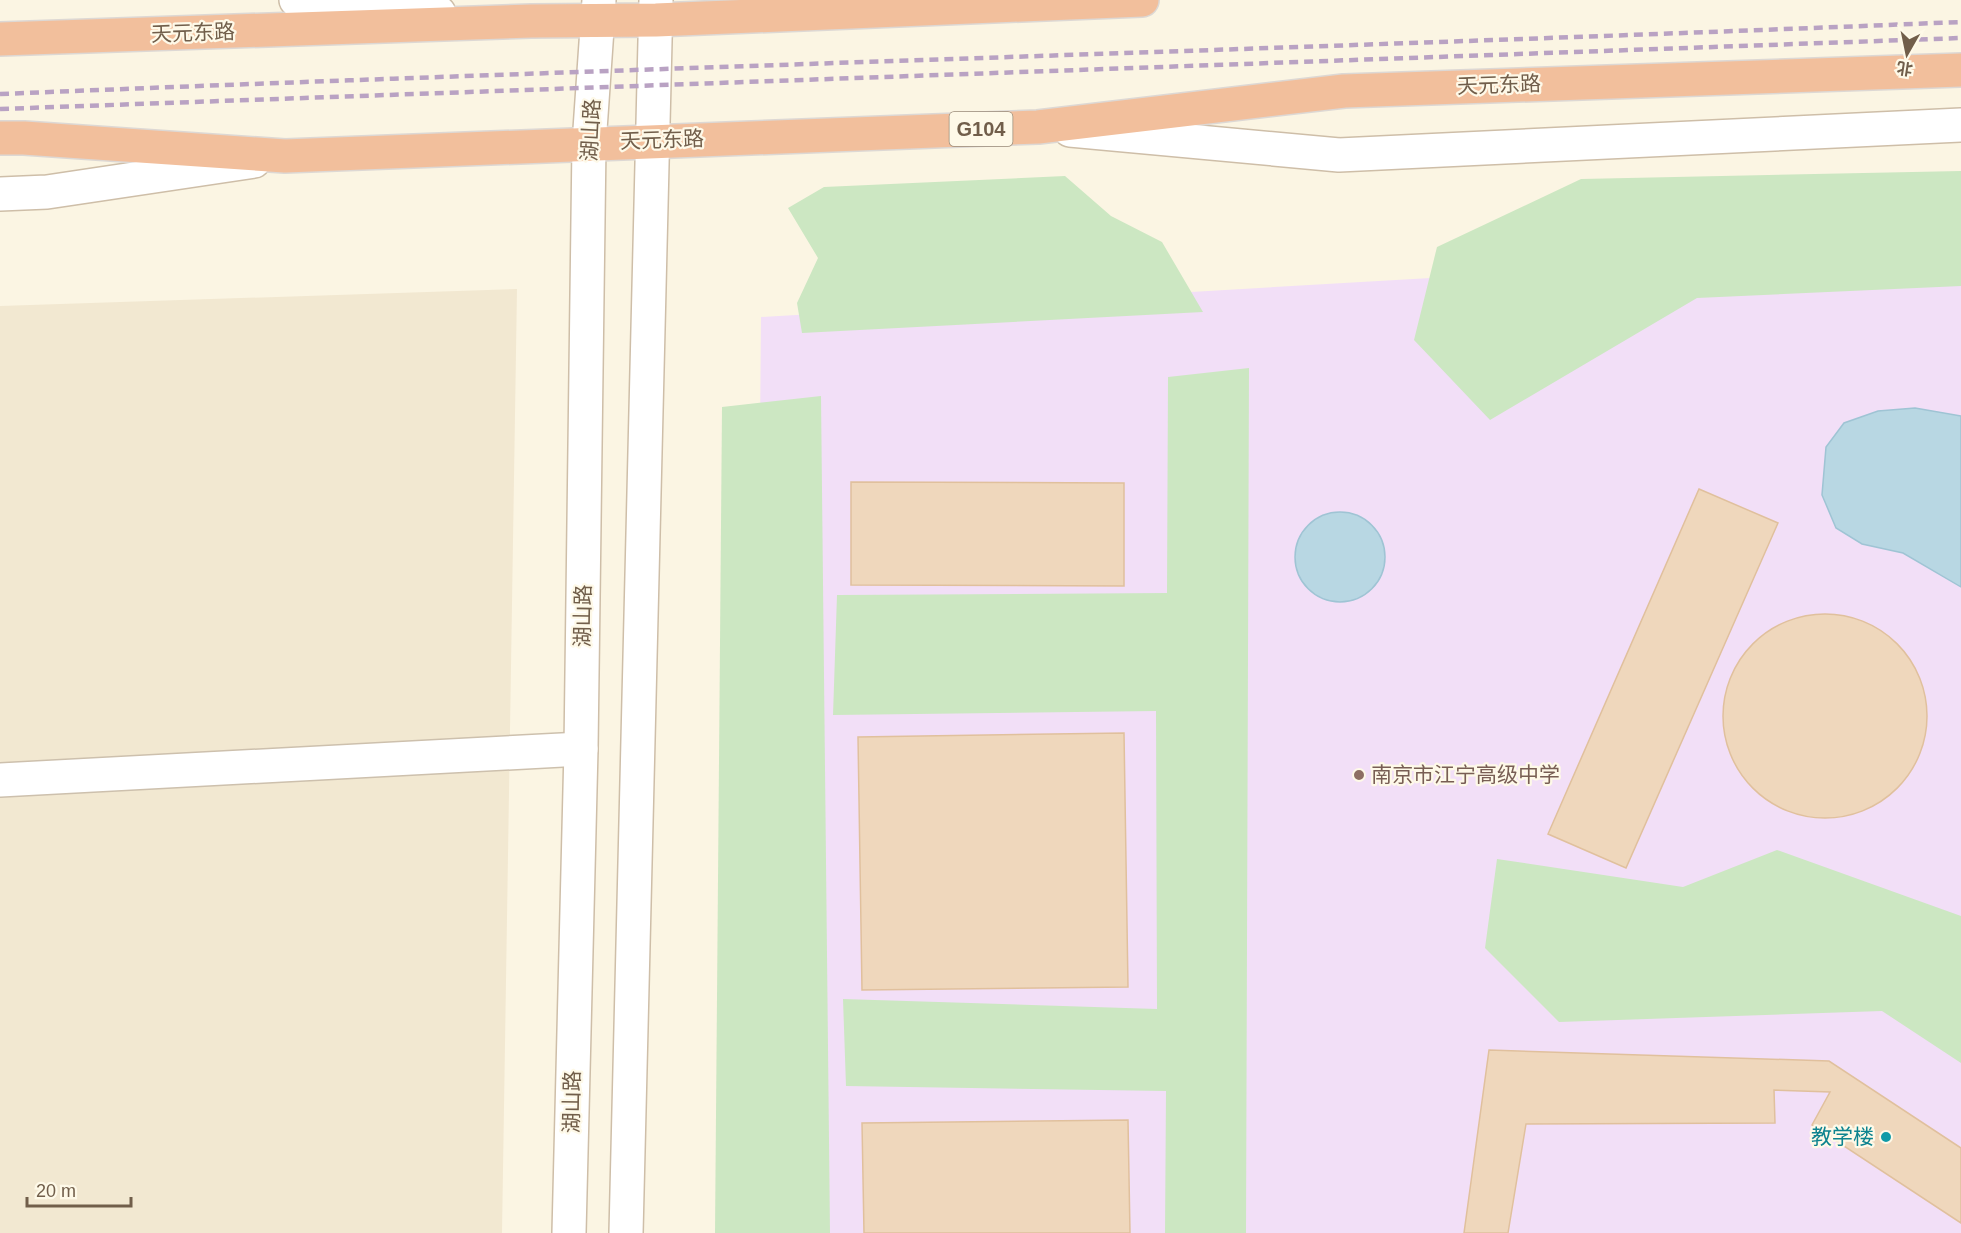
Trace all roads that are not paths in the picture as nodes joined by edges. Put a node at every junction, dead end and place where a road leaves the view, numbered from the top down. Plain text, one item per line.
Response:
1 (296, 0) edge
2 (1142, 0) edge
3 (1040, 2) edge
4 (656, 10) edge
5 (599, 11) edge
6 (531, 21) junction
7 (0, 39) edge
8 (1961, 70) edge
9 (1961, 125) edge
10 (1038, 127) junction
11 (0, 138) edge
12 (652, 140) junction
13 (589, 144) junction
14 (285, 156) junction
15 (0, 194) edge
16 (581, 749) junction
17 (0, 780) edge
18 (569, 1233) edge
19 (626, 1233) edge

1 - 6 main road, 天元东路
2 - 3 highway, 天元东路
3 - 4 highway, 天元东路
4 - 5 highway, 天元东路
4 - 12 main road
5 - 6 highway, 天元东路
5 - 13 main road, 湖山路
6 - 7 highway, 天元东路
8 - 10 highway, 天元东路 / G104
9 - 10 main road, 天元东路
10 - 12 highway, 天元东路 / G104
11 - 14 highway, 天元东路 / G104
12 - 13 highway, 天元东路 / G104
12 - 19 main road
13 - 14 highway, 天元东路 / G104
13 - 16 main road, 湖山路
14 - 15 main road, 天元东路
16 - 17 main road
16 - 18 main road, 湖山路

